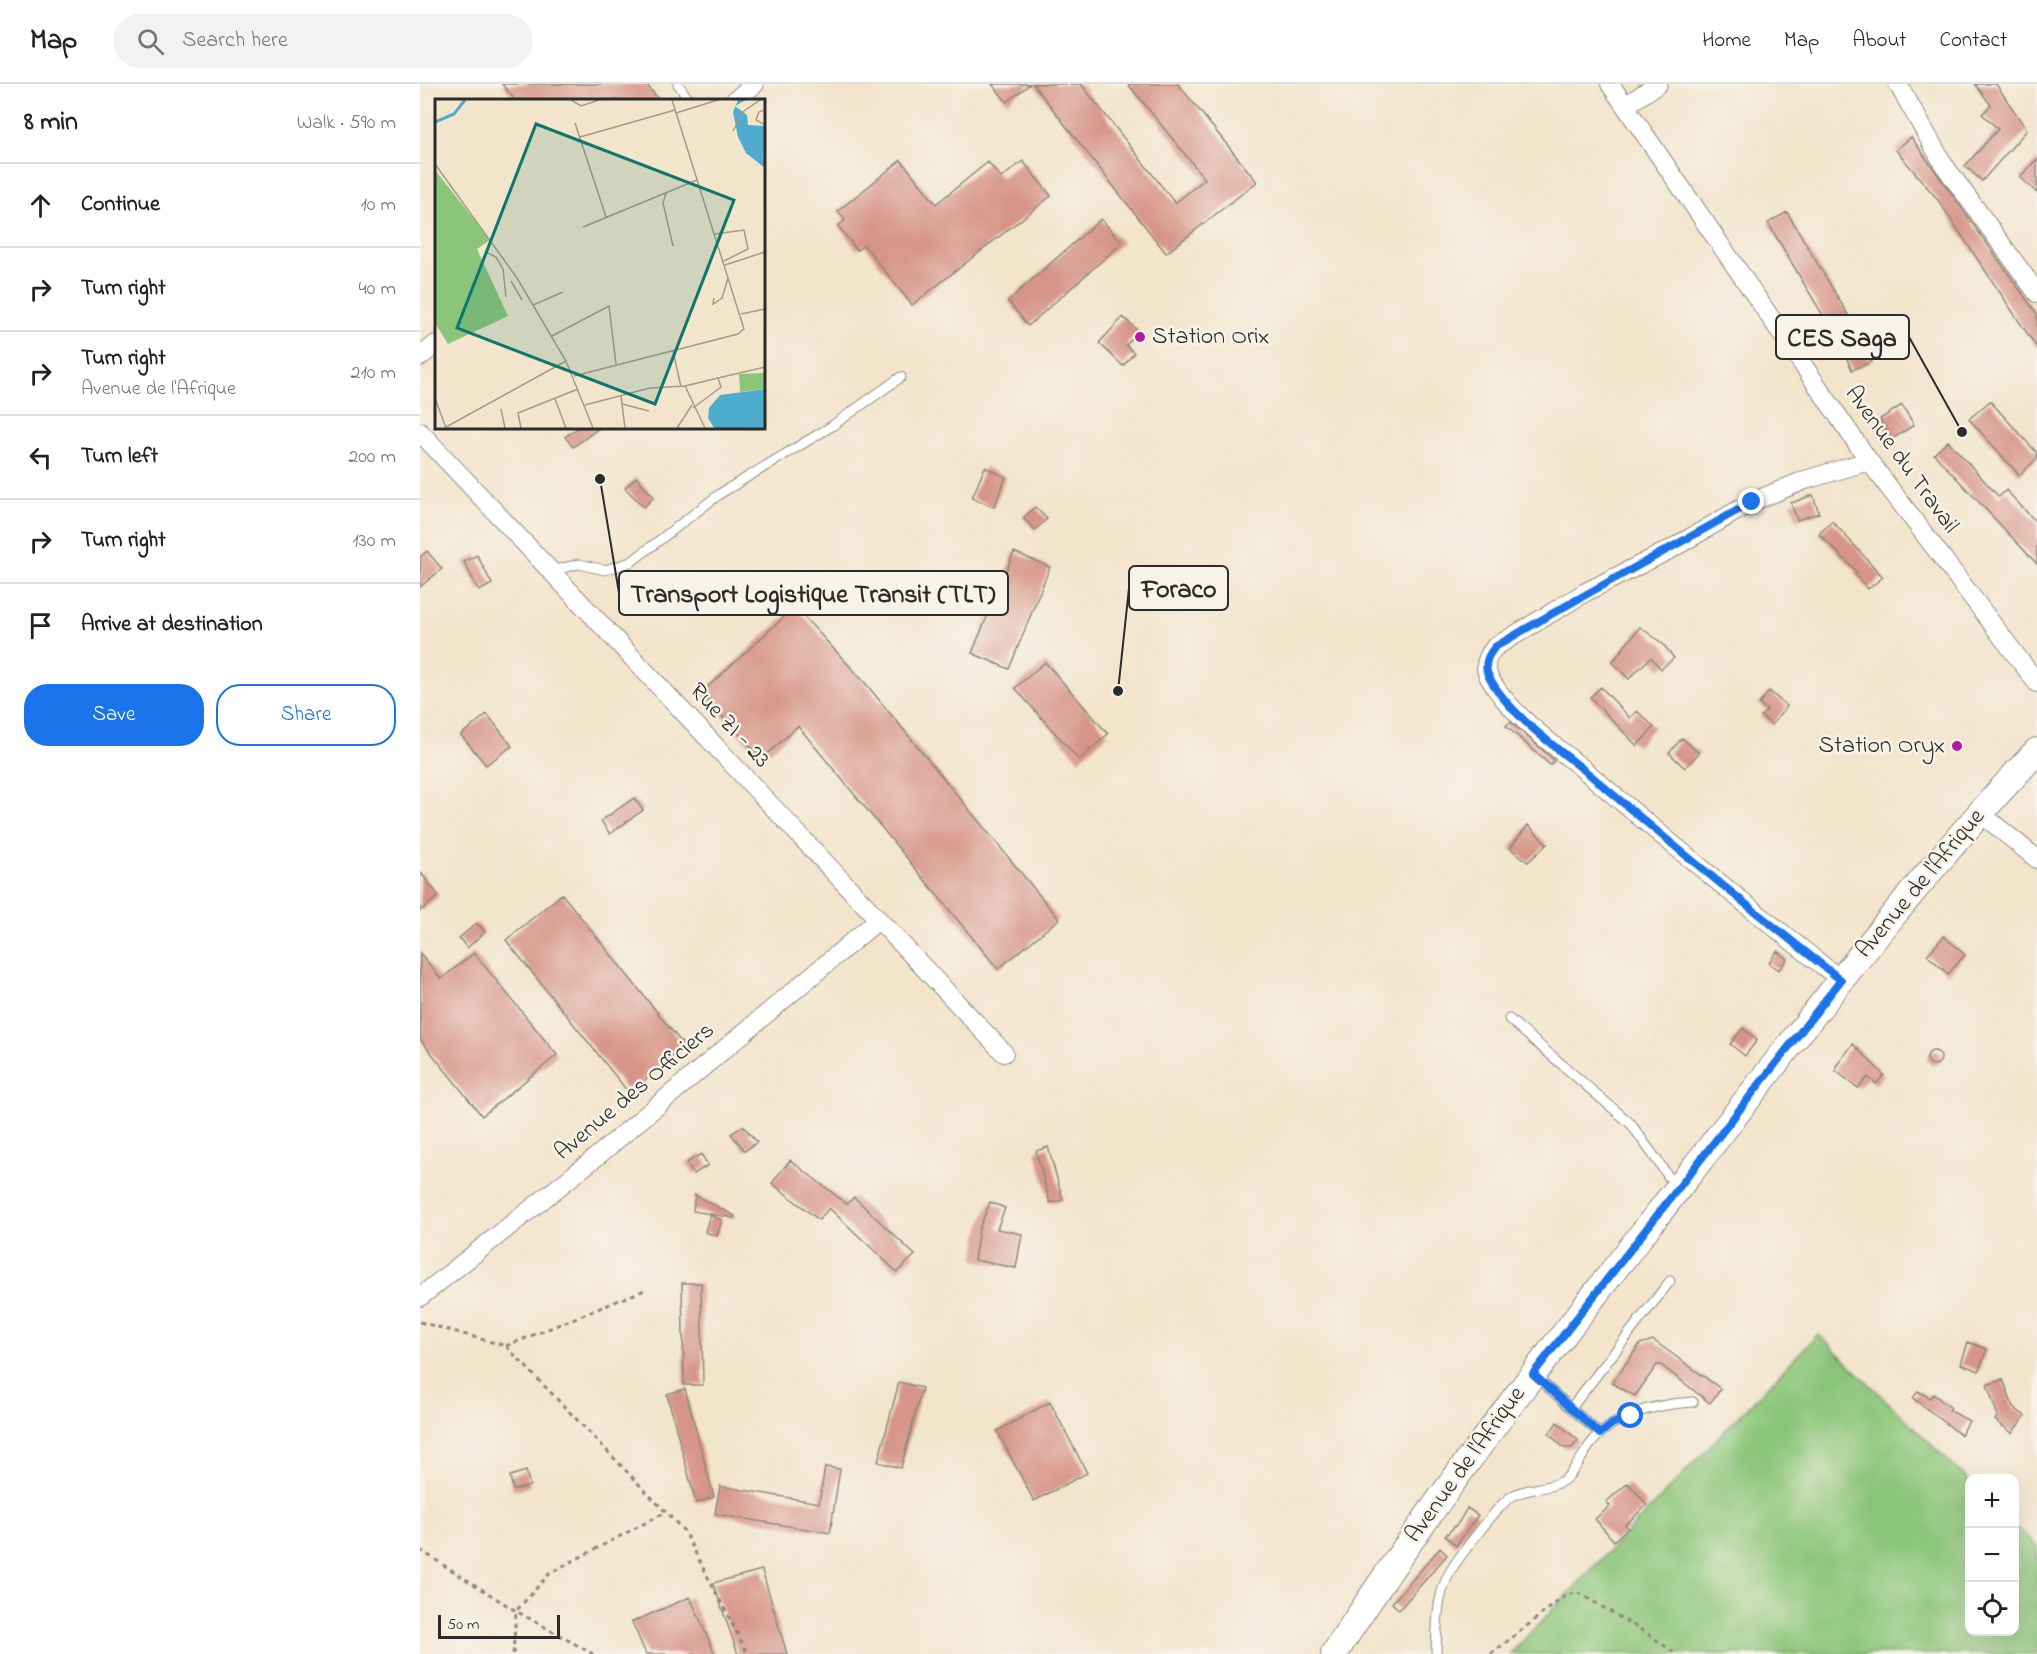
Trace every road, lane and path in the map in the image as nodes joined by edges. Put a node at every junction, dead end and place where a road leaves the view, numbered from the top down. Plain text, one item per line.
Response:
1 (678, 84) edge
2 (755, 84) edge
3 (1610, 84) edge
4 (1658, 84) edge
5 (1898, 84) edge
6 (688, 99) edge
7 (736, 99) edge
8 (1625, 106) junction
9 (2037, 293) edge
10 (435, 345) edge
11 (420, 357) edge
12 (901, 377) dead end
13 (420, 432) edge
14 (1869, 461) junction
15 (550, 571) junction
16 (2037, 683) edge
17 (2037, 751) edge
18 (1979, 812) junction
19 (2037, 859) edge
20 (878, 920) junction
21 (1841, 980) junction
22 (1509, 1019) dead end
23 (1004, 1053) dead end
24 (1677, 1189) junction
25 (1670, 1281) dead end
26 (647, 1289) dead end
27 (420, 1297) edge
28 (420, 1322) edge
29 (506, 1346) junction
30 (1533, 1374) junction
31 (1693, 1402) dead end
32 (1570, 1408) junction
33 (1600, 1434) junction
34 (666, 1512) junction
35 (420, 1550) edge
36 (516, 1611) junction
37 (513, 1654) edge
38 (593, 1654) edge
39 (748, 1654) edge
40 (1334, 1654) edge
41 (1436, 1654) edge
42 (1491, 1654) edge
43 (1676, 1654) edge

1 - 6 lane
2 - 7 street
3 - 8 street, Avenue du Travail
4 - 8 street
5 - 9 street
8 - 14 street, Avenue du Travail
10 - 11 street
12 - 15 lane
13 - 15 street, Rue ZI - 23
14 - 16 street, Avenue du Travail
14 - 21 street
15 - 20 street, Rue ZI - 23
17 - 18 main road, Avenue de l'Afrique
18 - 19 street
18 - 21 main road, Avenue de l'Afrique
20 - 23 street, Rue ZI - 23
20 - 27 street, Avenue des Officiers
21 - 24 main road, Avenue de l'Afrique
22 - 24 lane
24 - 30 main road, Avenue de l'Afrique
25 - 32 lane
26 - 29 path
28 - 29 path
29 - 34 path
30 - 32 lane
30 - 40 main road, Avenue de l'Afrique
31 - 33 lane
32 - 33 lane
33 - 41 lane
34 - 36 path
34 - 39 path
35 - 36 path
36 - 37 path
36 - 38 path
42 - 43 path

